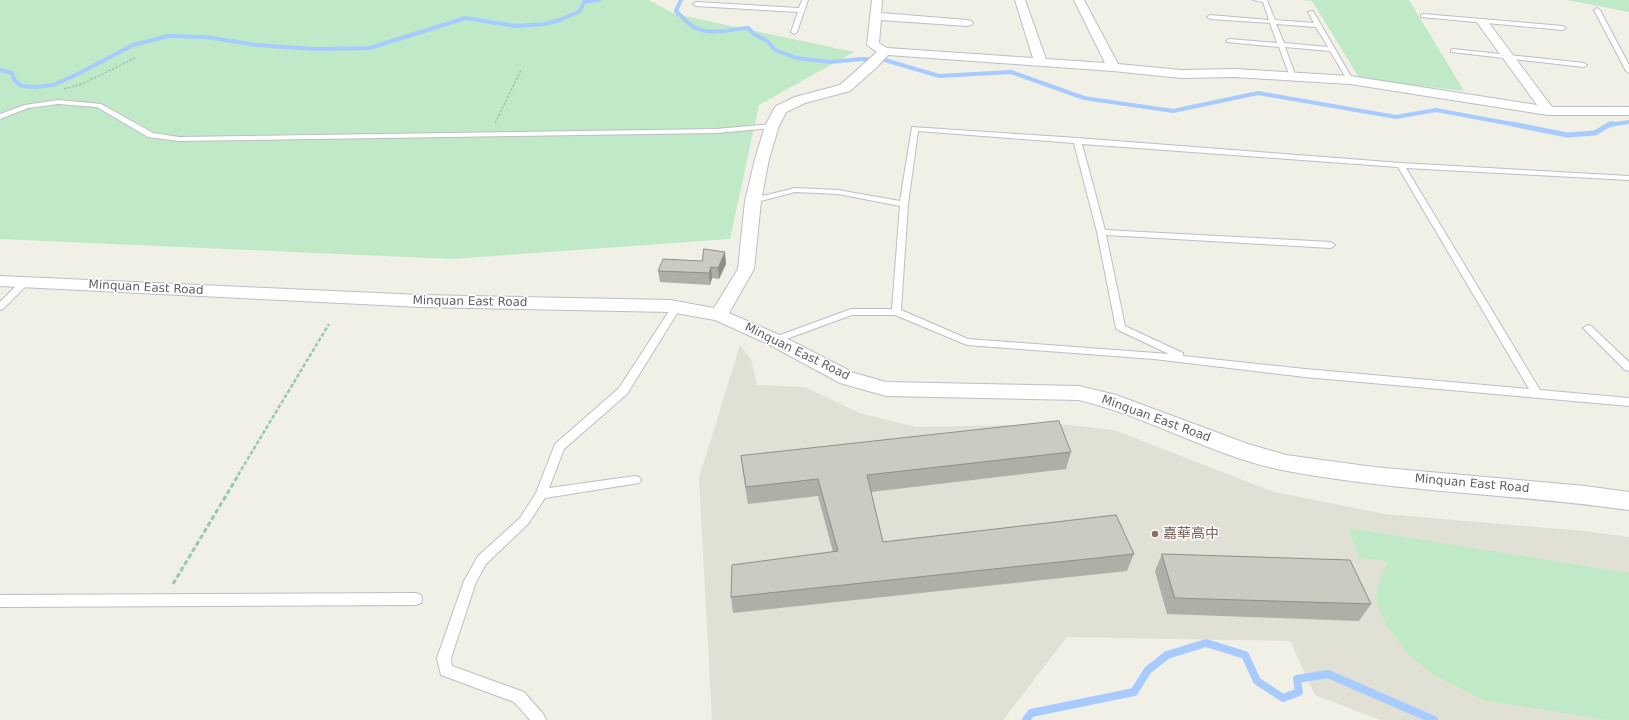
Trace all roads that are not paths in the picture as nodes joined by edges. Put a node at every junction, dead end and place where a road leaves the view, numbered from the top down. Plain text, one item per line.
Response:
1 (805, 0) edge
2 (877, 0) edge
3 (1020, 0) edge
4 (1079, 0) edge
5 (1256, 0) edge
6 (696, 4) dead end
7 (800, 10) junction
8 (1597, 10) dead end
9 (1311, 12) dead end
10 (875, 16) junction
11 (1423, 16) dead end
12 (1210, 17) dead end
13 (1273, 21) junction
14 (1482, 21) junction
15 (967, 23) dead end
16 (1319, 25) junction
17 (1563, 28) dead end
18 (794, 32) dead end
19 (1229, 41) dead end
20 (1282, 45) junction
21 (1332, 49) junction
22 (885, 51) junction
23 (1453, 51) dead end
24 (1508, 57) junction
25 (1041, 62) junction
26 (1584, 65) dead end
27 (1114, 67) junction
28 (1629, 71) edge
29 (1293, 77) junction
30 (1350, 80) junction
31 (1548, 111) junction
32 (1629, 111) edge
33 (0, 117) edge
34 (772, 126) junction
35 (1077, 140) junction
36 (1401, 165) junction
37 (1629, 178) edge
38 (753, 201) junction
39 (904, 204) junction
40 (1101, 232) junction
41 (1331, 245) dead end
42 (0, 281) edge
43 (24, 283) junction
44 (0, 307) edge
45 (676, 307) junction
46 (896, 312) junction
47 (719, 315) junction
48 (1588, 328) dead end
49 (775, 340) junction
50 (1188, 360) junction
51 (1629, 368) edge
52 (1537, 394) junction
53 (1629, 402) edge
54 (635, 480) dead end
55 (542, 494) junction
56 (1629, 502) edge
57 (416, 599) dead end
58 (0, 601) edge
59 (539, 720) edge

1 - 7 lane
2 - 10 street
3 - 25 street
4 - 27 street
5 - 13 lane
6 - 7 lane
7 - 18 lane
8 - 28 lane
9 - 16 lane
10 - 15 street
10 - 22 street
11 - 14 lane
12 - 13 lane
13 - 16 lane
13 - 20 lane
14 - 17 lane
14 - 24 street
16 - 21 lane
19 - 20 lane
20 - 21 lane
20 - 29 lane
21 - 30 lane
22 - 25 street
22 - 34 street
23 - 24 lane
24 - 26 lane
24 - 31 street
25 - 27 street
27 - 29 street
29 - 30 street
30 - 31 street
31 - 32 street
33 - 34 lane
34 - 38 street
35 - 36 lane
35 - 39 lane
35 - 40 lane
36 - 37 lane
36 - 52 lane
38 - 39 lane
38 - 47 street
39 - 46 lane
40 - 41 lane
40 - 50 lane
42 - 43 street, Minquan East Road
43 - 44 lane
43 - 45 street, Minquan East Road
45 - 47 street, Minquan East Road
45 - 55 lane
46 - 49 lane
46 - 50 lane
47 - 49 street, Minquan East Road
48 - 51 lane
49 - 56 street, Minquan East Road
50 - 52 lane
52 - 53 lane
54 - 55 lane
55 - 59 lane
57 - 58 lane

